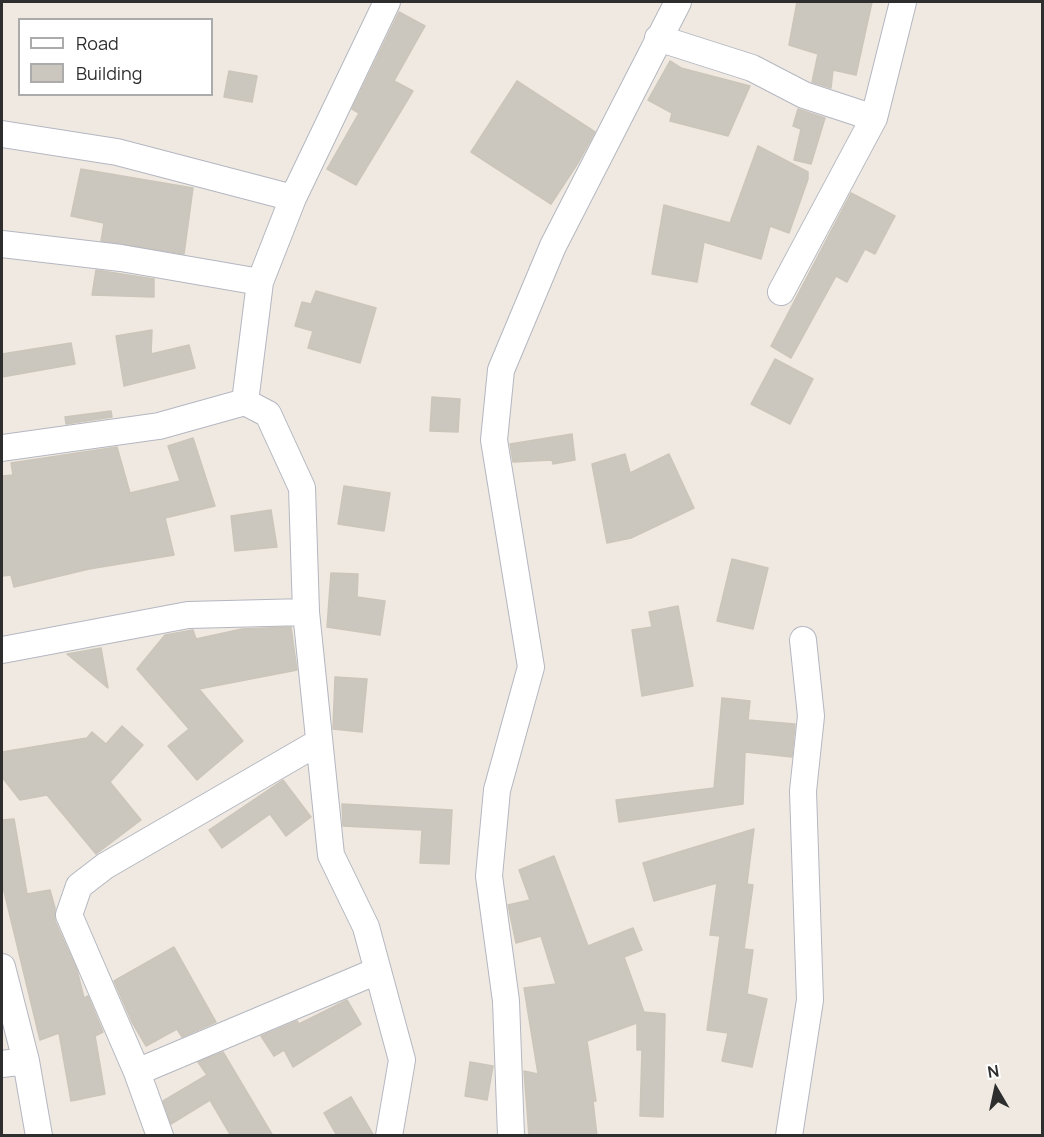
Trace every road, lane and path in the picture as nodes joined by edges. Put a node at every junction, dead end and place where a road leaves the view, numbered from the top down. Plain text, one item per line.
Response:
1 (387, 2) edge
2 (678, 2) edge
3 (903, 2) edge
4 (658, 38) junction
5 (873, 118) junction
6 (2, 134) edge
7 (293, 198) junction
8 (2, 244) edge
9 (260, 282) junction
10 (781, 292) dead end
11 (244, 402) junction
12 (2, 447) edge
13 (306, 612) junction
14 (803, 640) dead end
15 (2, 650) edge
16 (318, 742) junction
17 (2, 967) edge
18 (376, 971) junction
19 (14, 1062) edge
20 (137, 1072) junction
21 (39, 1136) edge
22 (160, 1136) edge
23 (389, 1136) edge
24 (511, 1136) edge
25 (789, 1136) edge

1 - 7 street
2 - 4 street
3 - 5 street
4 - 5 street
4 - 24 street
5 - 10 street
6 - 7 street
7 - 9 street
8 - 9 street
9 - 11 street
11 - 12 street
11 - 13 street
13 - 15 street
13 - 16 street
14 - 25 street
16 - 18 street
16 - 20 street
17 - 19 street
18 - 20 street
18 - 23 street
19 - 21 street
20 - 22 street

